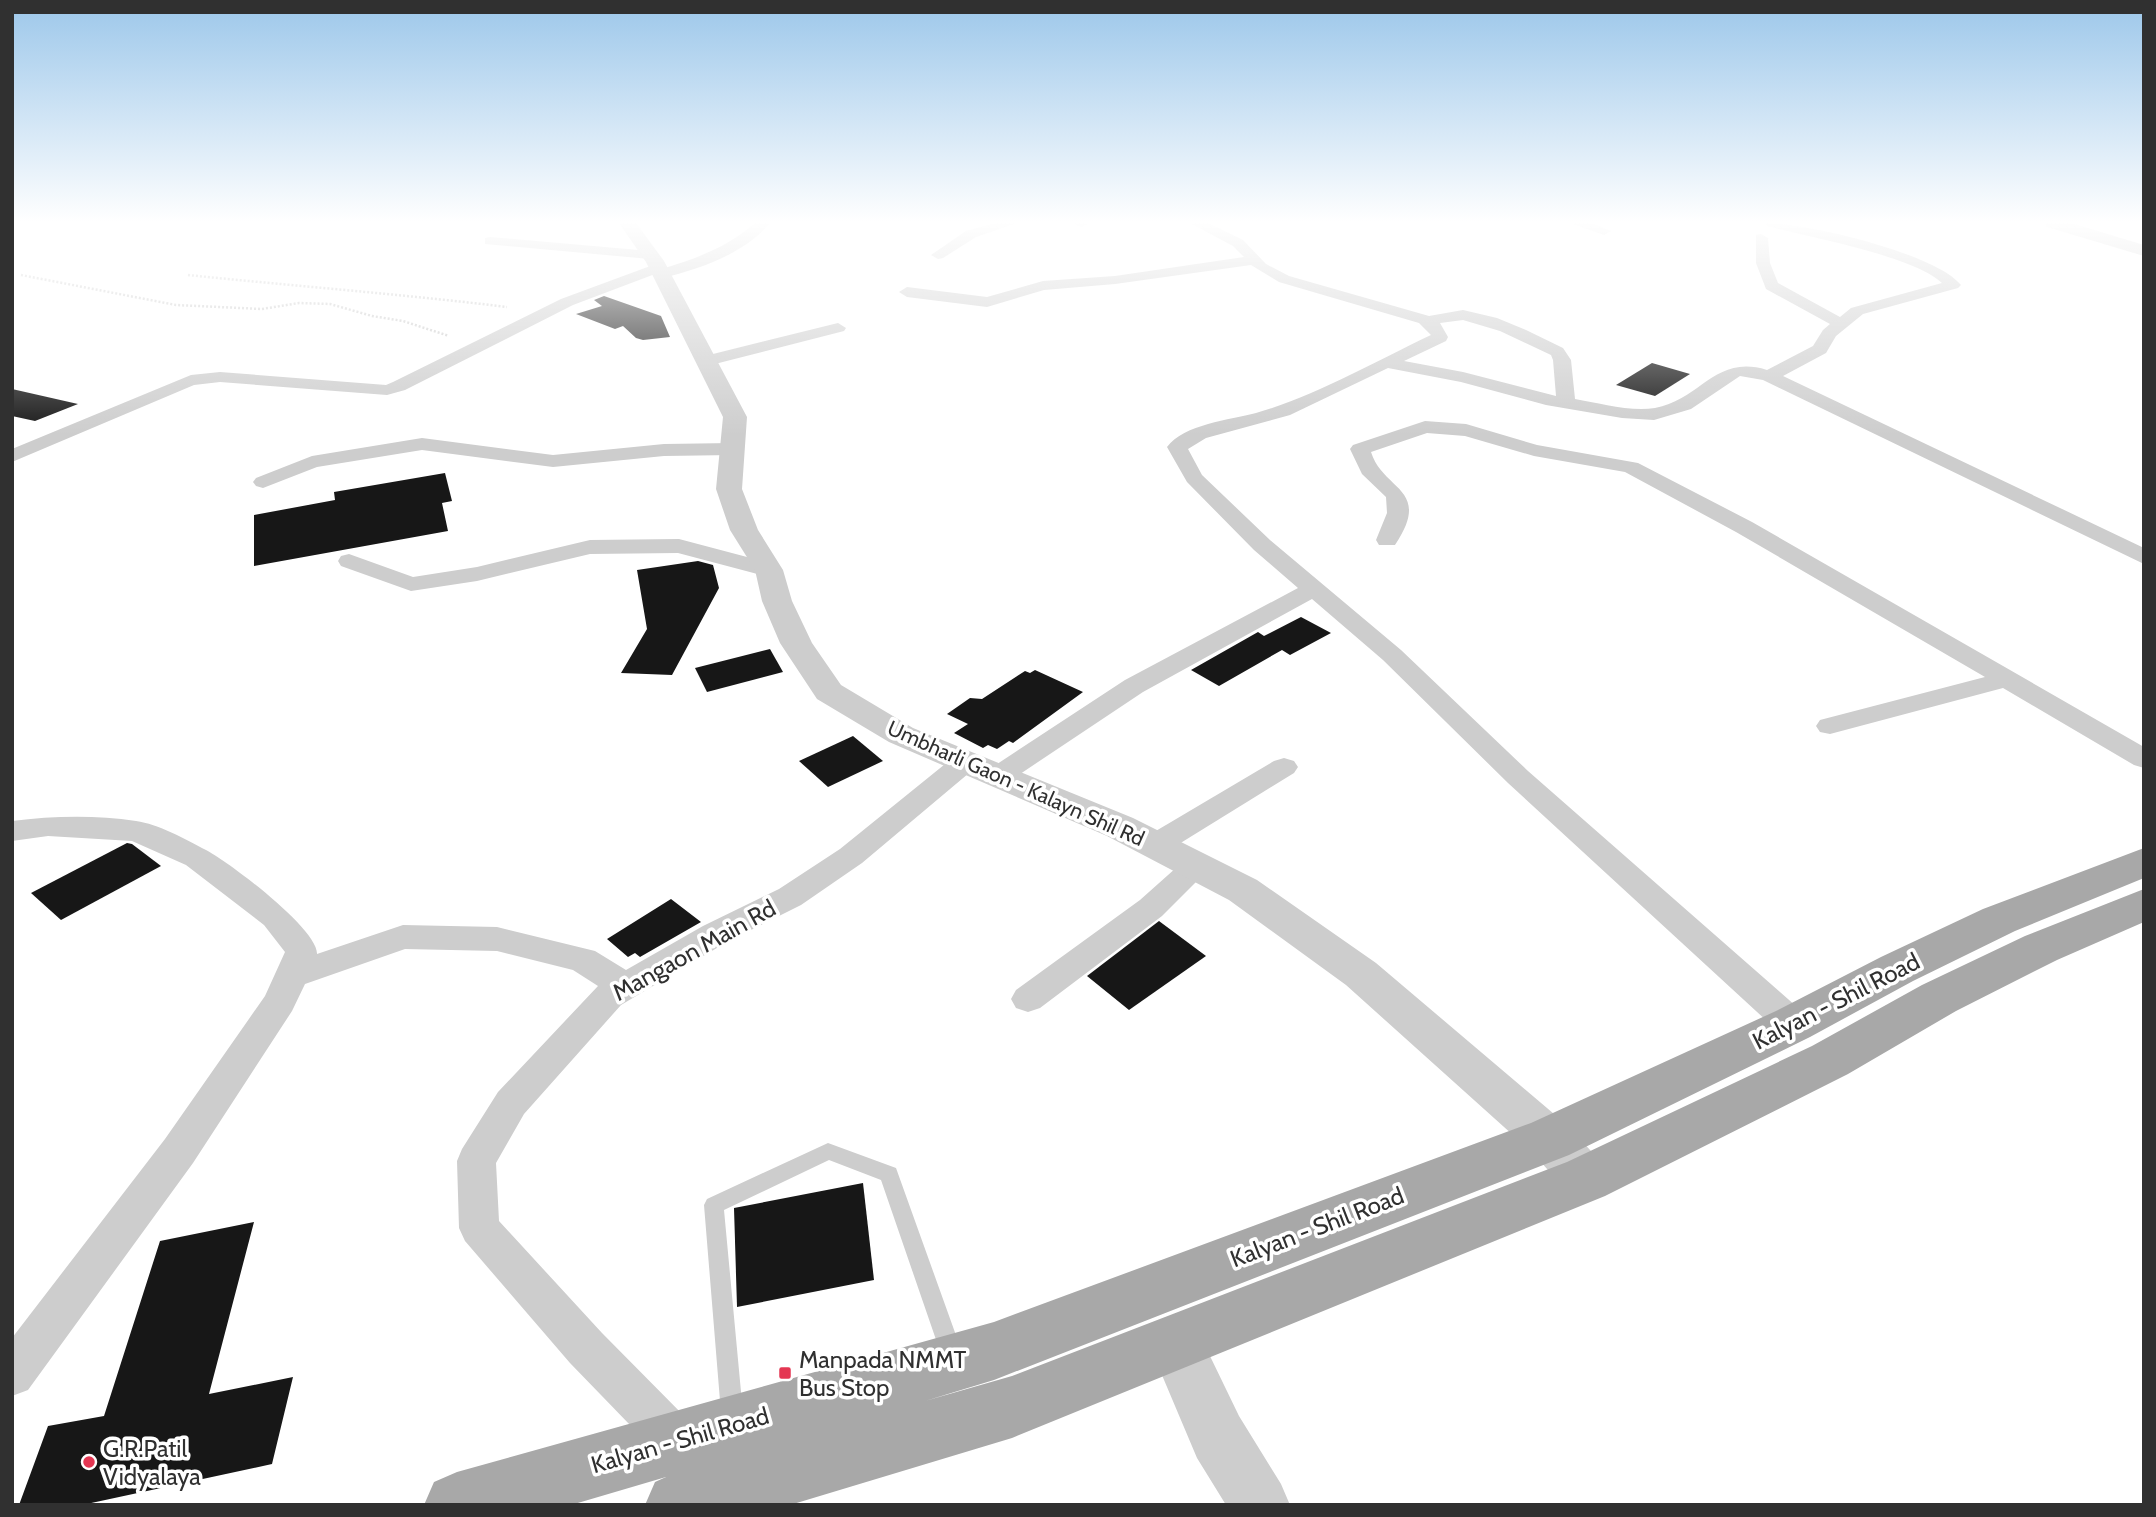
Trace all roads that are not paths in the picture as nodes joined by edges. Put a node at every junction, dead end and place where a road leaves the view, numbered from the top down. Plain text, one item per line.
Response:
1 (586, 294) edge
2 (672, 294) edge
3 (921, 294) edge
4 (1015, 294) edge
5 (1335, 294) edge
6 (1785, 294) edge
7 (1924, 294) edge
8 (1429, 321) junction
9 (1839, 323) junction
10 (838, 328) dead end
11 (707, 361) junction
12 (1384, 362) junction
13 (1769, 376) junction
14 (1566, 403) junction
15 (733, 449) junction
16 (12, 456) edge
17 (263, 482) dead end
18 (1387, 540) dead end
19 (2144, 557) edge
20 (349, 561) dead end
21 (769, 570) junction
22 (1313, 589) junction
23 (2005, 680) junction
24 (1830, 726) dead end
25 (2144, 759) edge
26 (965, 762) junction
27 (1284, 767) dead end
28 (998, 776) junction
29 (12, 831) edge
30 (1155, 845) junction
31 (2144, 862) edge
32 (1197, 866) junction
33 (2144, 904) edge
34 (291, 976) junction
35 (625, 986) junction
36 (1028, 999) dead end
37 (1793, 1024) junction
38 (1568, 1159) junction
39 (1175, 1342) junction
40 (955, 1362) junction
41 (12, 1374) edge
42 (733, 1425) junction
43 (677, 1441) junction
44 (457, 1505) edge
45 (678, 1505) edge
46 (1260, 1505) edge

1 - 16 street
2 - 11 street, Umbharli Gaon - Kalayn Shil Rd
3 - 4 street
5 - 8 street
6 - 9 street
7 - 9 street
8 - 12 street
8 - 14 street
9 - 13 street
10 - 11 street
11 - 15 street, Umbharli Gaon - Kalayn Shil Rd
12 - 14 street
12 - 22 street
13 - 14 street
13 - 19 street
15 - 17 street
15 - 21 street, Umbharli Gaon - Kalayn Shil Rd
18 - 23 street
20 - 21 street
21 - 26 street, Umbharli Gaon - Kalayn Shil Rd
22 - 28 street
22 - 37 street
23 - 24 street
23 - 25 street
26 - 28 street, Umbharli Gaon - Kalayn Shil Rd
26 - 35 street, Mangaon Main Rd
27 - 30 street
28 - 30 street, Umbharli Gaon - Kalayn Shil Rd
29 - 34 street
30 - 32 street, Umbharli Gaon - Kalayn Shil Rd
31 - 37 main road, Kalyan - Shil Road
32 - 36 street
32 - 38 street, Umbharli Gaon - Kalayn Shil Rd
33 - 38 main road, Kalyan - Shil Road
34 - 35 street
34 - 41 street
35 - 43 street, Mangaon Main Rd
37 - 38 main road, Kalyan - Shil Road
38 - 39 main road, Kalyan - Shil Road
38 - 40 main road, Kalyan - Shil Road
39 - 45 main road, Kalyan - Shil Road
39 - 46 street
40 - 42 main road, Kalyan - Shil Road
40 - 42 lane
42 - 43 main road, Kalyan - Shil Road
43 - 44 main road, Kalyan - Shil Road

